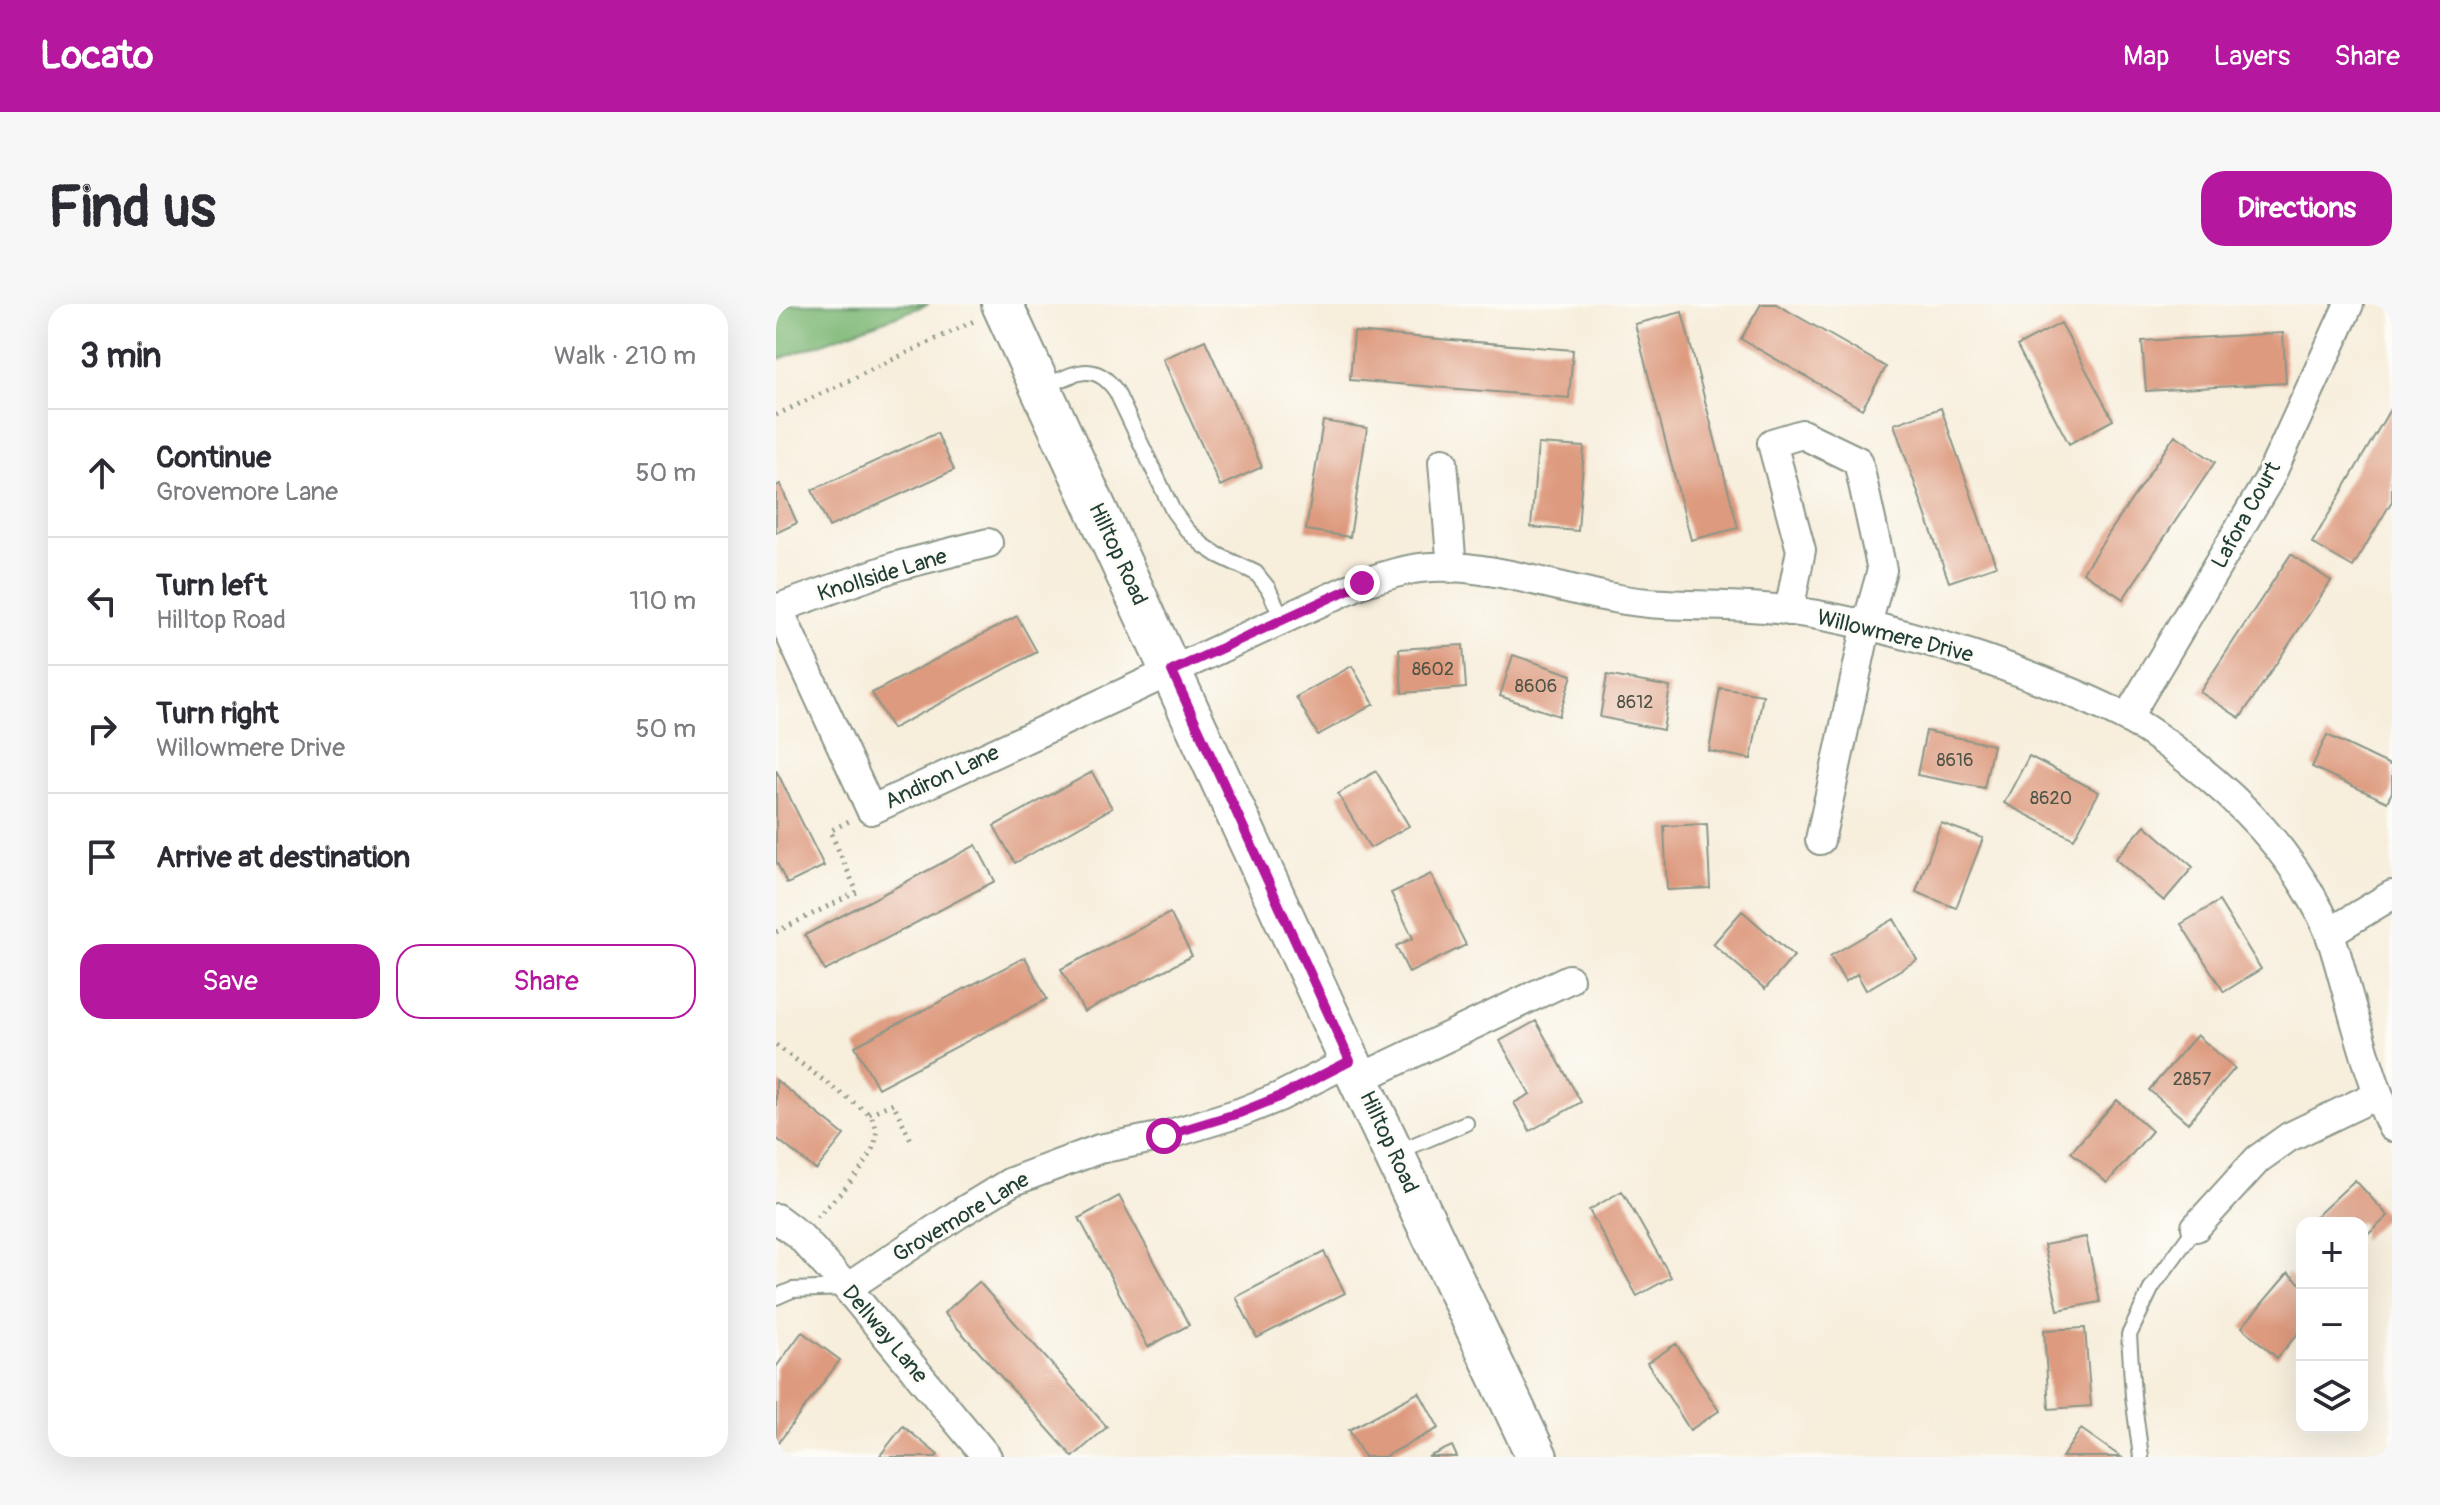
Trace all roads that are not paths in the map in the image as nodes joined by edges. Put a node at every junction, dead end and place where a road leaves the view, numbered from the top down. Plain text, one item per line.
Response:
1 (2349, 304) edge
2 (1003, 306) edge
3 (1041, 388) junction
4 (1443, 462) dead end
5 (988, 543) dead end
6 (1452, 568) junction
7 (777, 609) edge
8 (1789, 611) junction
9 (1283, 620) junction
10 (1867, 624) junction
11 (1172, 671) junction
12 (2127, 718) junction
13 (1820, 840) dead end
14 (2392, 895) edge
15 (2329, 933) junction
16 (1569, 979) dead end
17 (1355, 1070) junction
18 (2377, 1095) junction
19 (1466, 1123) dead end
20 (2392, 1127) edge
21 (1394, 1153) junction
22 (776, 1218) edge
23 (2196, 1227) joint
24 (847, 1288) junction
25 (776, 1297) edge
26 (987, 1457) edge
27 (1537, 1457) edge
28 (2141, 1457) edge

1 - 12 street, Lafora Court
2 - 3 street, Hilltop Road
3 - 9 lane
3 - 11 street, Hilltop Road
4 - 6 street
5 - 7 street, Knollside Lane
6 - 8 street, Willowmere Drive
6 - 9 street, Willowmere Drive
7 - 11 street, Andiron Lane
8 - 10 street, Willowmere Drive
8 - 10 street
9 - 11 street, Willowmere Drive
10 - 12 street, Willowmere Drive
10 - 13 street
11 - 17 street, Hilltop Road
12 - 15 street, Willowmere Drive
14 - 15 street
15 - 18 street, Willowmere Drive
16 - 17 street, Grovemore Lane
17 - 21 street, Hilltop Road
17 - 24 street, Grovemore Lane
18 - 20 street, Willowmere Drive
18 - 23 street
19 - 21 lane
21 - 27 street, Hilltop Road
22 - 24 street, Dellway Lane
23 - 28 lane
24 - 25 lane
24 - 26 street, Dellway Lane

